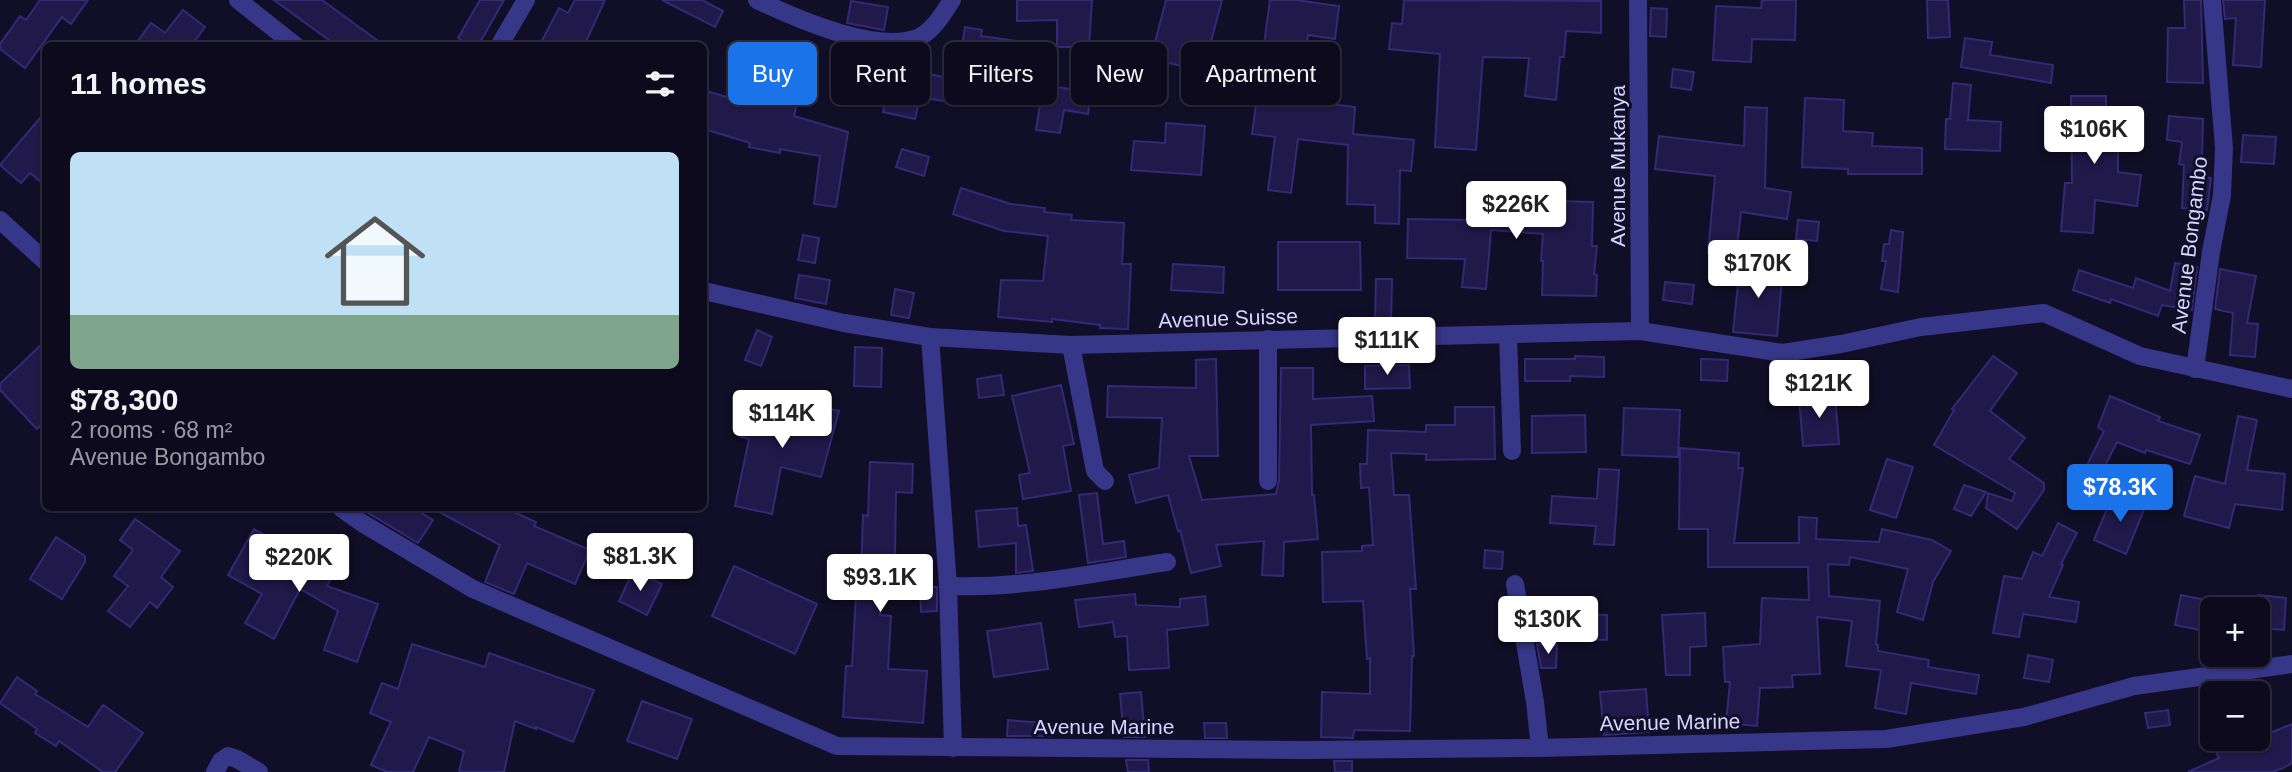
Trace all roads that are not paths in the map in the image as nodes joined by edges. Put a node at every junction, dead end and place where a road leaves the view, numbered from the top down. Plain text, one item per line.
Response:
1 (238, 0) edge
2 (526, 0) edge
3 (757, 0) edge
4 (952, 0) edge
5 (1639, 0) edge
6 (2212, 0) edge
7 (291, 42) edge
8 (501, 42) edge
9 (0, 220) edge
10 (42, 258) edge
11 (707, 292) edge
12 (1640, 331) junction
13 (1508, 335) junction
14 (930, 337) junction
15 (1268, 339) junction
16 (1071, 345) junction
17 (2195, 369) junction
18 (2292, 389) edge
19 (1512, 451) dead end
20 (1105, 481) dead end
21 (1268, 481) dead end
22 (345, 511) edge
23 (1167, 562) dead end
24 (1515, 584) dead end
25 (948, 586) junction
26 (2292, 664) edge
27 (953, 748) junction
28 (1540, 748) junction
29 (215, 772) edge
30 (259, 772) edge

1 - 7 street
2 - 8 street
3 - 4 street
5 - 12 street, Avenue Mukanya
6 - 17 street, Avenue Bongambo
9 - 10 street
11 - 14 street, Avenue Suisse
12 - 13 street, Avenue Suisse
12 - 17 street, Avenue Suisse
13 - 15 street, Avenue Suisse
13 - 19 street
14 - 16 street, Avenue Suisse
14 - 25 street
15 - 16 street, Avenue Suisse
15 - 21 street
16 - 20 street
17 - 18 street, Avenue Suisse
22 - 27 street, Avenue Marine
23 - 25 street
24 - 28 street
25 - 27 street
26 - 28 street, Avenue Marine
27 - 28 street, Avenue Marine
29 - 30 street

